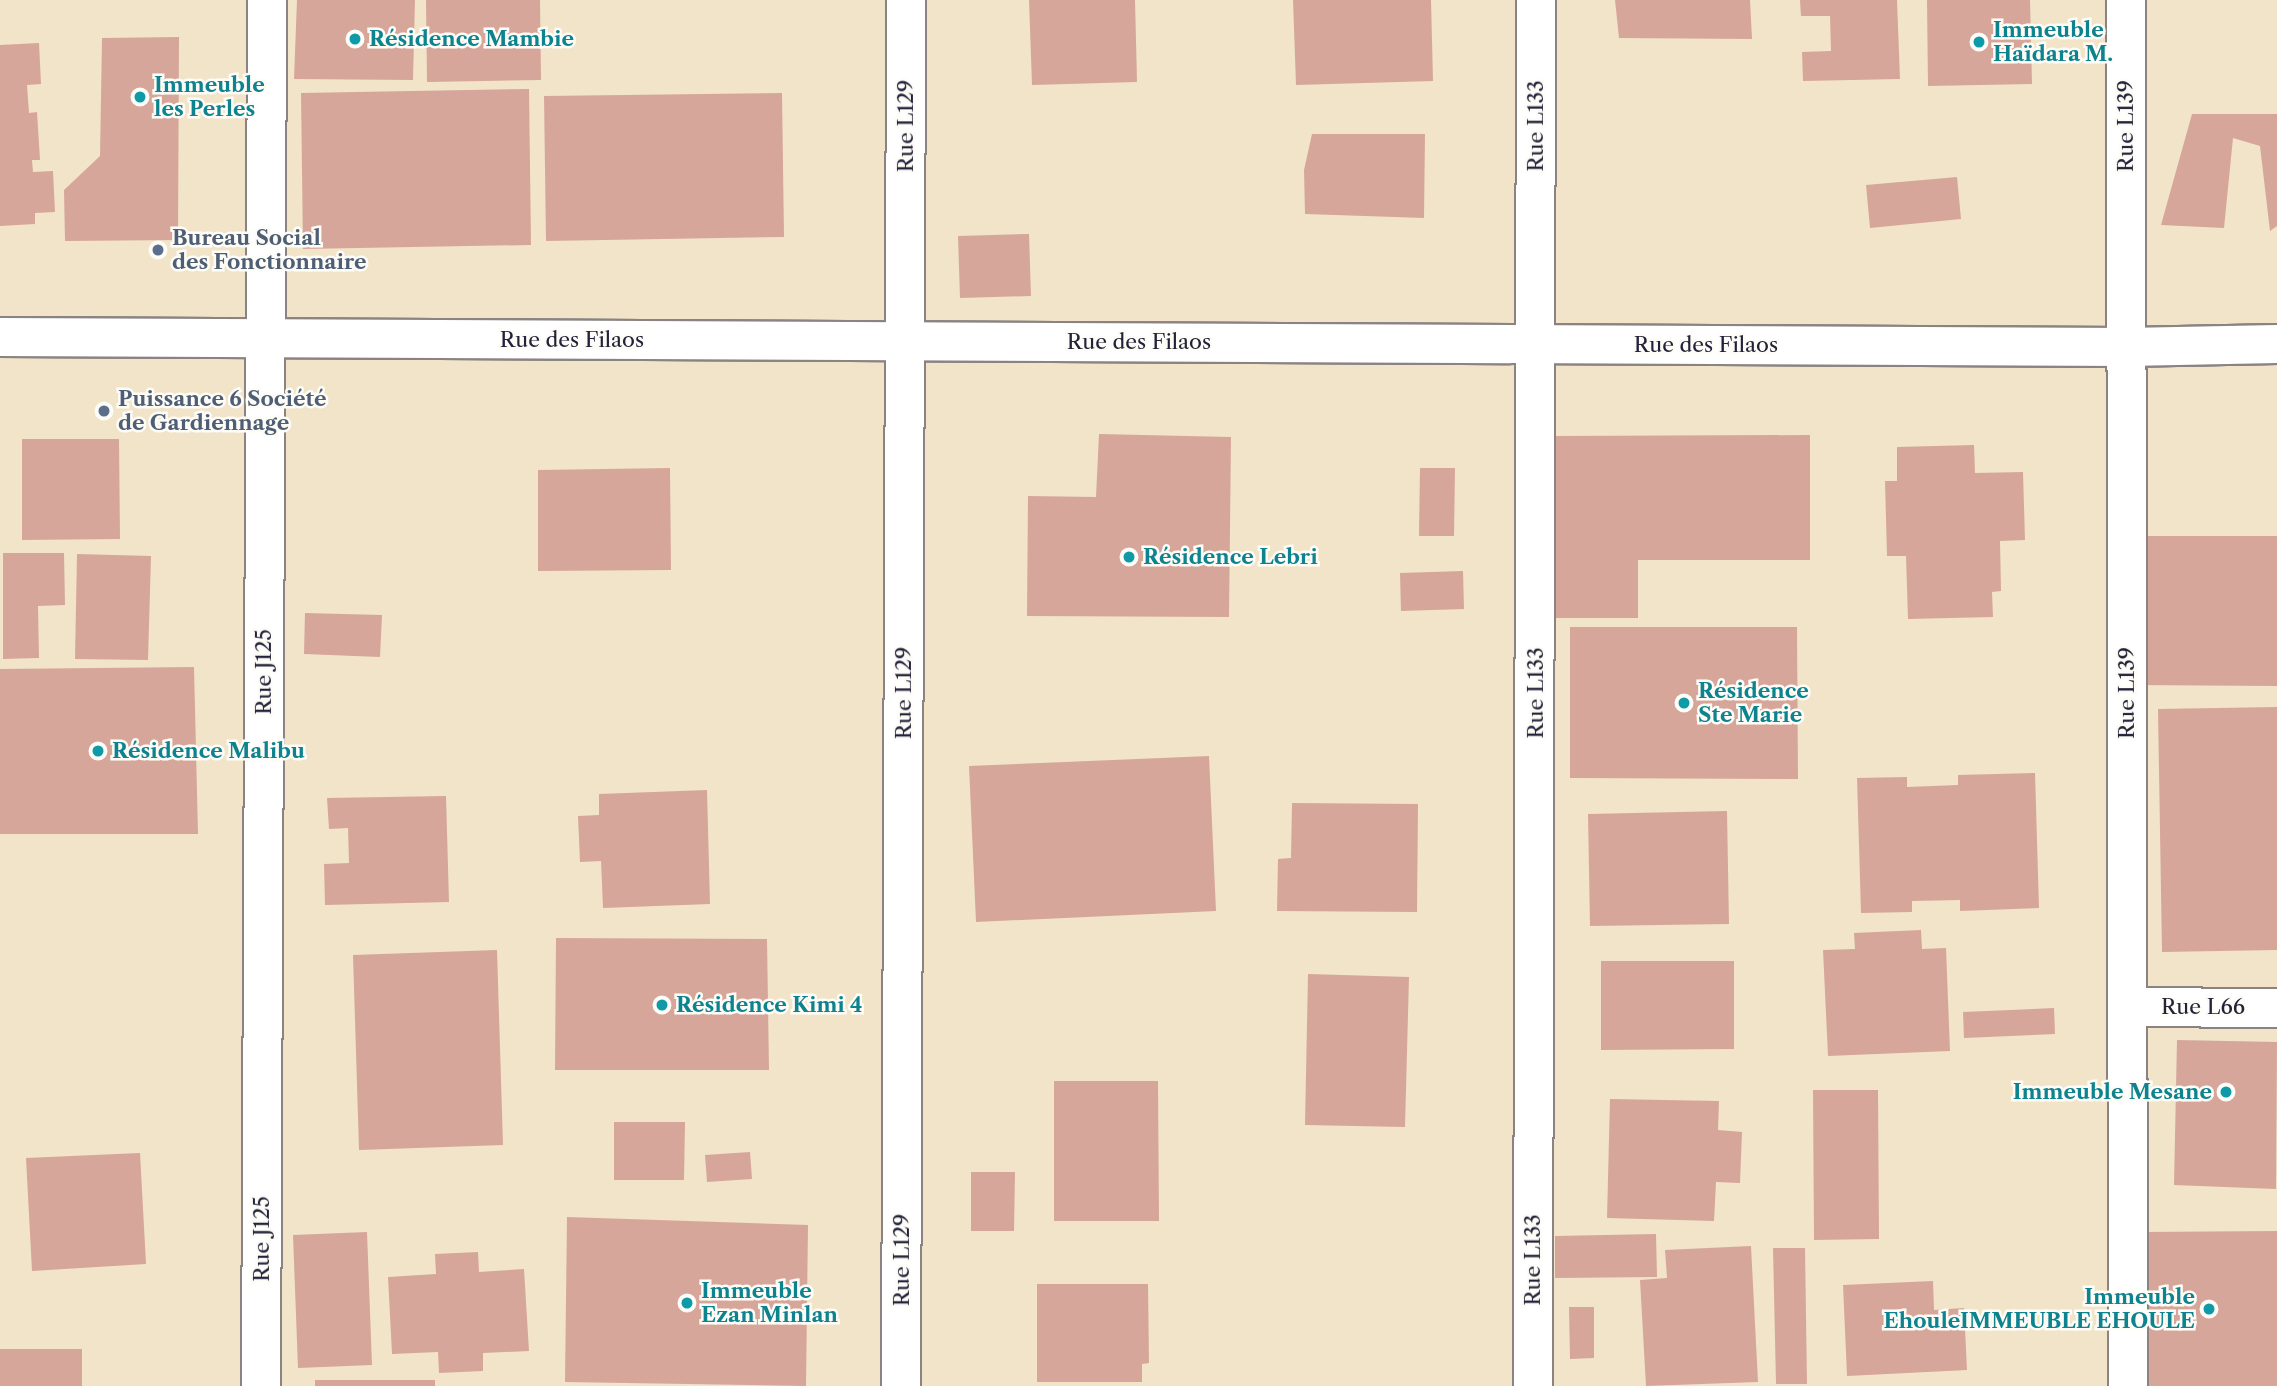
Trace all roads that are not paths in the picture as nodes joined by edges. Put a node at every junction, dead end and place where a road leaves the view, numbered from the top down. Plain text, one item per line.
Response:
1 (267, 0) edge
2 (906, 0) edge
3 (1536, 0) edge
4 (2126, 0) edge
5 (0, 337) edge
6 (266, 340) junction
7 (906, 341) junction
8 (1537, 343) junction
9 (2277, 344) edge
10 (2127, 348) junction
11 (2128, 1007) junction
12 (2277, 1008) edge
13 (261, 1386) edge
14 (901, 1386) edge
15 (1533, 1386) edge
16 (2128, 1386) edge

1 - 6 street, Rue J125
2 - 7 street, Rue L129
3 - 8 street, Rue L133
4 - 10 street, Rue L139
5 - 6 street, Rue des Filaos
6 - 7 street, Rue des Filaos
6 - 13 street, Rue J125
7 - 8 street, Rue des Filaos
7 - 14 street, Rue L129
8 - 10 street, Rue des Filaos
8 - 15 street, Rue L133
9 - 10 street, Rue des Filaos
10 - 11 street, Rue L139
11 - 12 street, Rue L66
11 - 16 street, Rue L139

